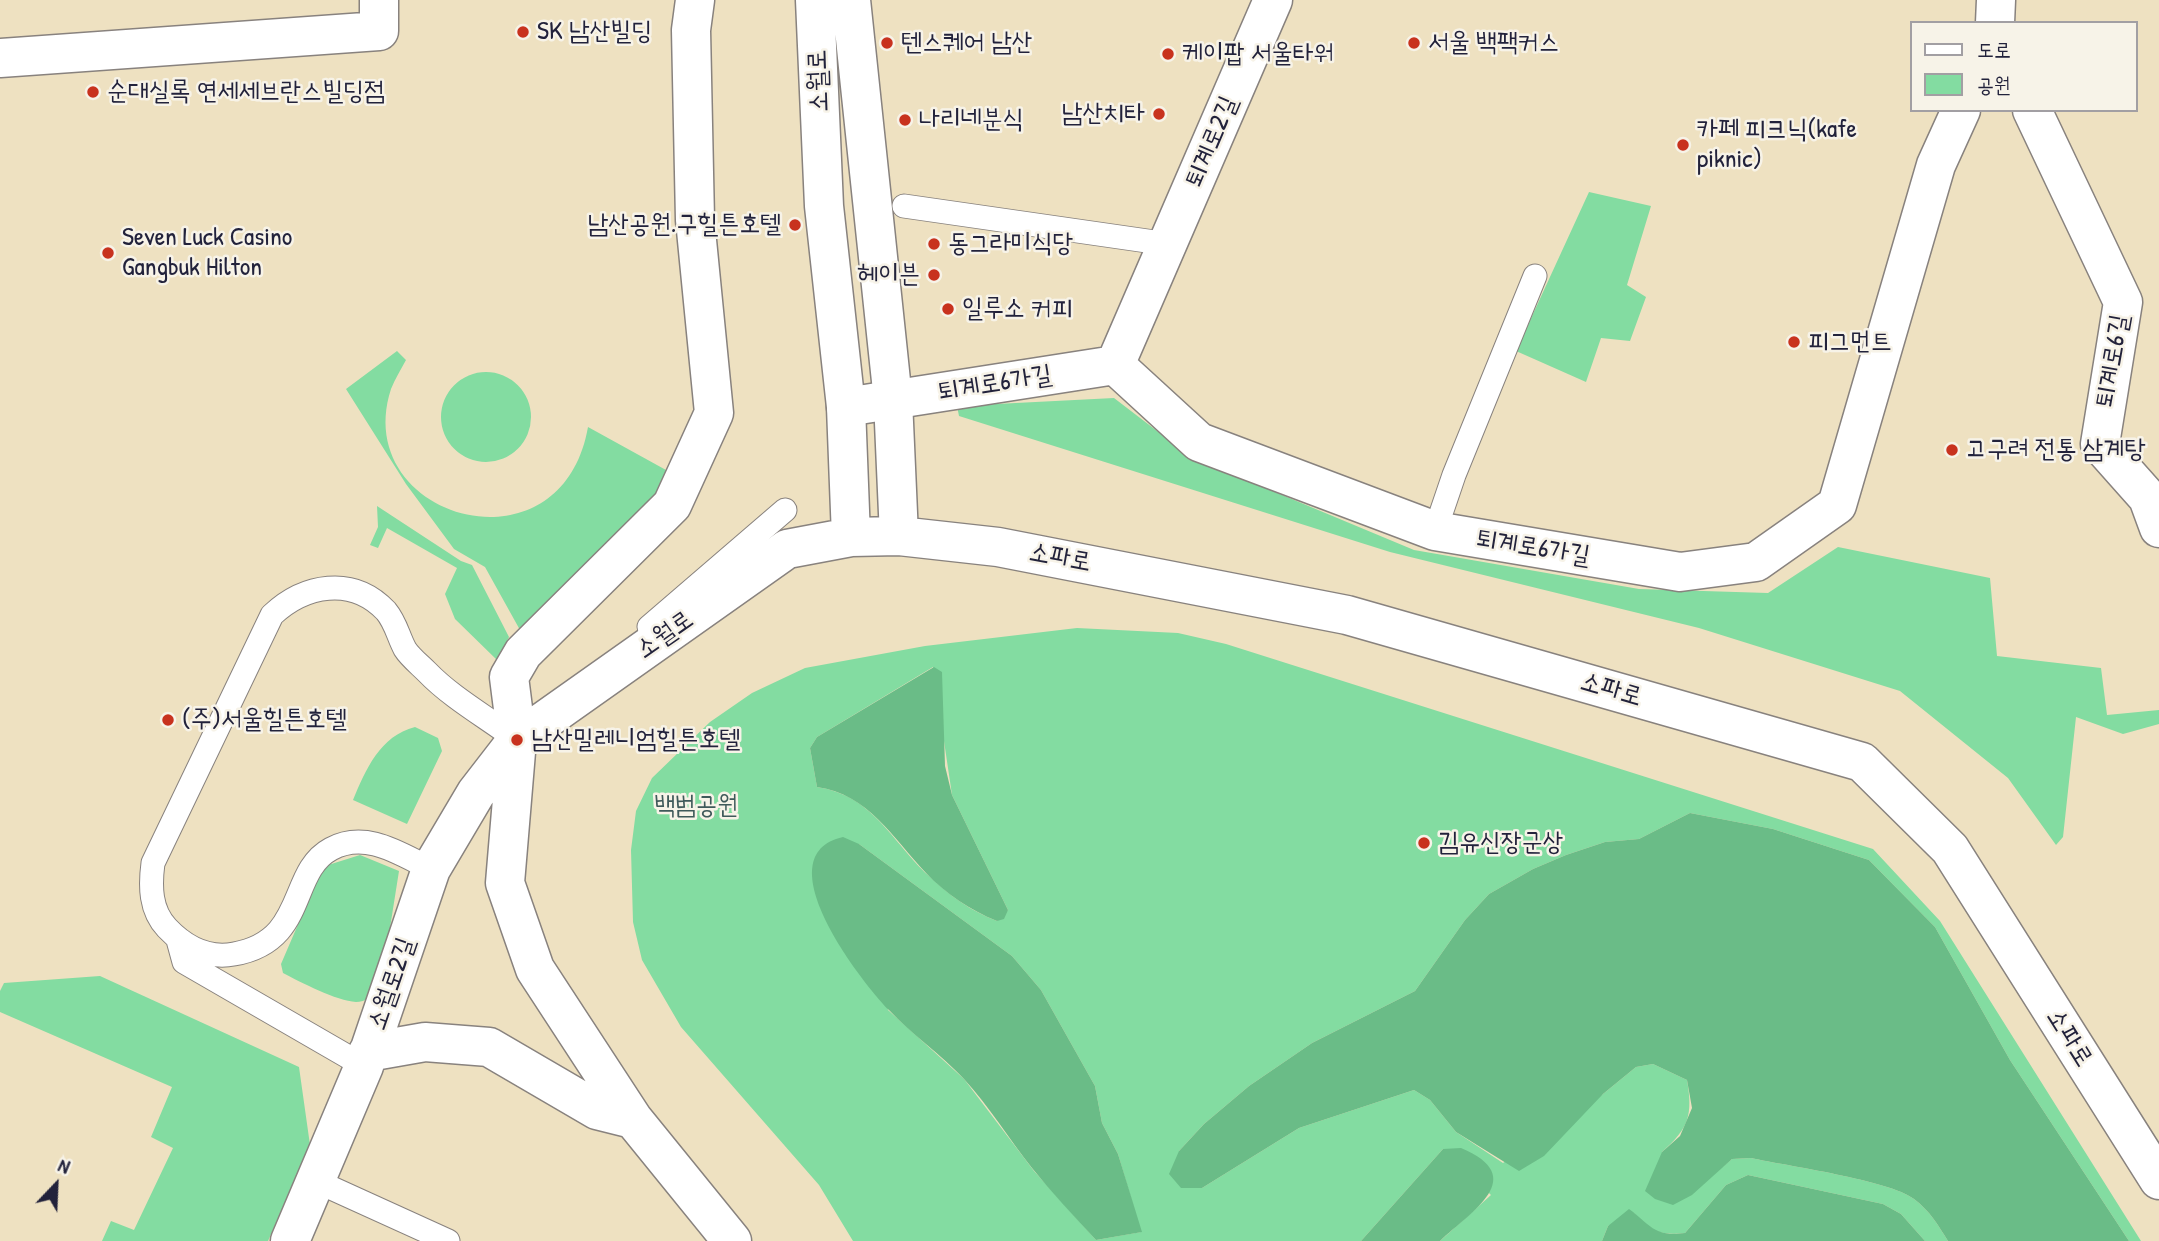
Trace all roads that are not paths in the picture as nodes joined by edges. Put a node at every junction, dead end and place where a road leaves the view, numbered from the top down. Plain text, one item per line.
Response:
1 (379, 0) edge
2 (695, 0) edge
3 (815, 0) edge
4 (851, 0) edge
5 (1273, 0) edge
6 (1996, 0) edge
7 (1995, 21) edge
8 (0, 58) edge
9 (1960, 112) edge
10 (2033, 112) edge
11 (904, 206) dead end
12 (1168, 244) junction
13 (1535, 275) dead end
14 (1115, 365) junction
15 (893, 400) junction
16 (846, 407) junction
17 (2155, 508) edge
18 (1435, 531) junction
19 (899, 536) junction
20 (851, 537) junction
21 (787, 549) junction
22 (517, 740) junction
23 (431, 869) junction
24 (178, 940) junction
25 (366, 1059) junction
26 (633, 1119) junction
27 (2159, 1180) edge
28 (316, 1181) junction
29 (290, 1241) edge
30 (448, 1241) edge
31 (732, 1241) edge

1 - 8 main road
2 - 22 main road
3 - 16 main road, 소월로
4 - 15 main road, 소월로
5 - 12 main road, 퇴계로2길
6 - 7 main road
9 - 18 main road, 퇴계로6가길
10 - 17 main road, 퇴계로6길
11 - 12 lane
12 - 14 main road, 퇴계로2길
13 - 18 lane
14 - 15 main road, 퇴계로6가길
14 - 18 main road, 퇴계로6가길
15 - 16 main road, 퇴계로6가길
15 - 19 main road, 소월로
16 - 20 main road, 소월로
19 - 20 main road, 소파로
19 - 27 main road, 소파로
20 - 21 main road, 소월로
21 - 22 main road, 소월로
21 - 22 lane
22 - 23 main road, 소월로2길
22 - 24 lane
22 - 26 main road
23 - 24 lane
23 - 25 main road, 소월로2길
24 - 25 lane
25 - 26 main road
25 - 28 main road, 소월로2길
26 - 31 main road
28 - 29 main road, 소월로2길
28 - 30 lane

